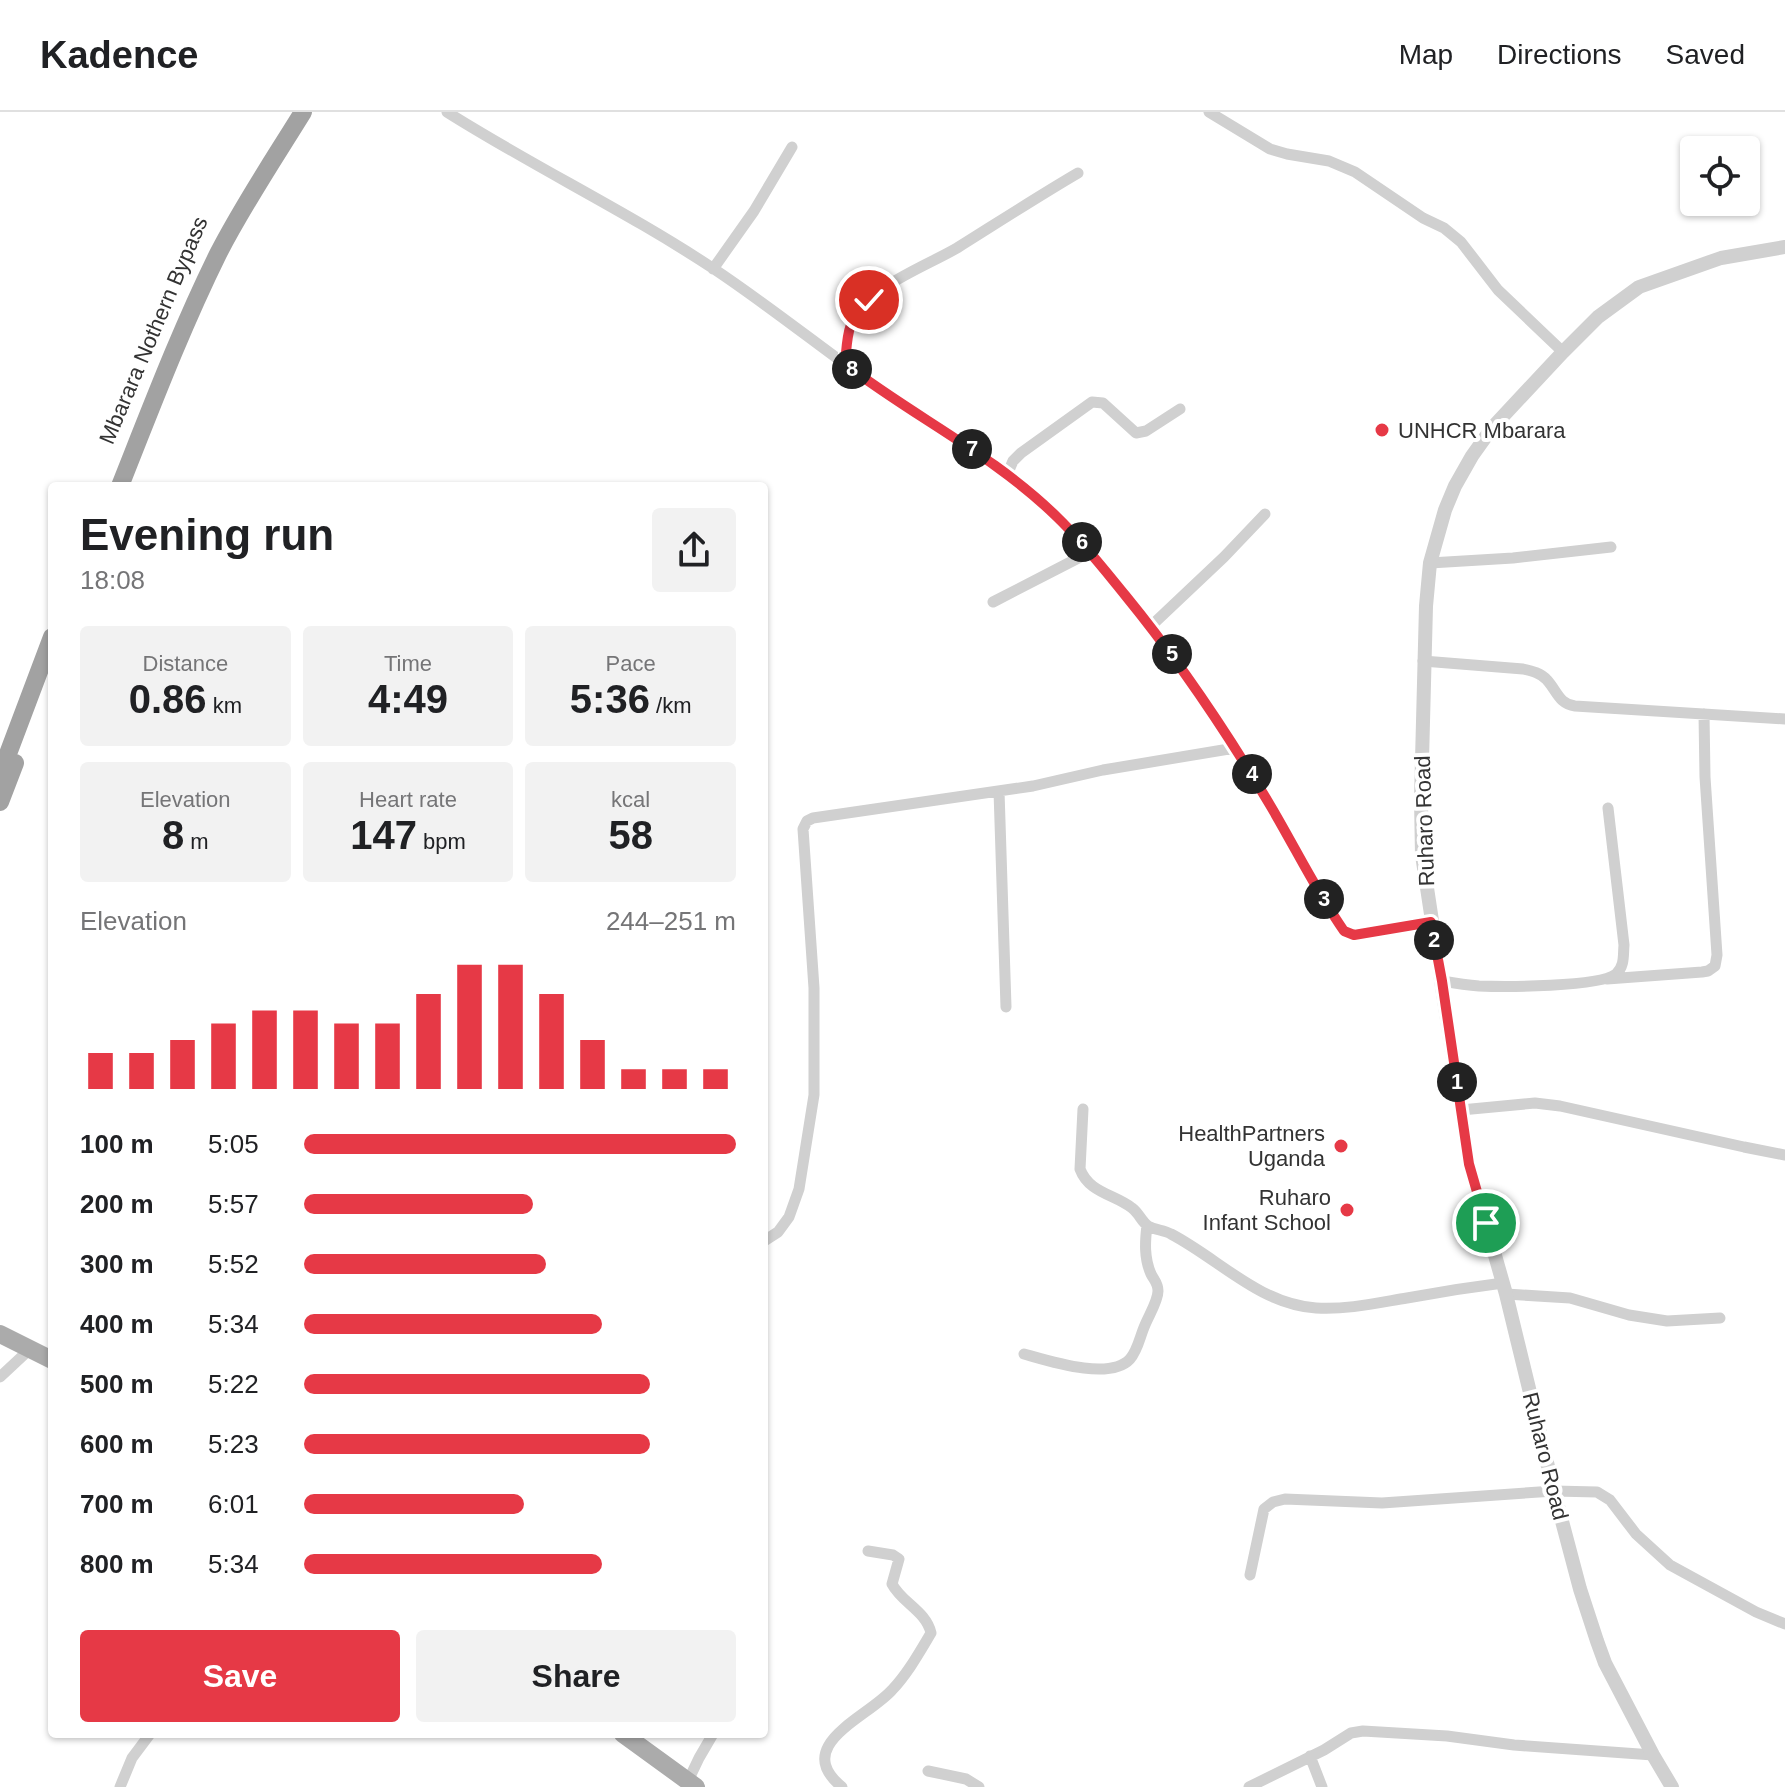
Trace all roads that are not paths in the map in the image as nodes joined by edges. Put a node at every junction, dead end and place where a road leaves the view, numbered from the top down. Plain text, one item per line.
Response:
1 (289, 112) edge
2 (303, 112) edge
3 (447, 112) edge
4 (1209, 112) edge
5 (792, 147) dead end
6 (1078, 173) dead end
7 (1785, 247) edge
8 (713, 269) junction
9 (1563, 352) junction
10 (845, 364) junction
11 (1180, 409) dead end
12 (1007, 475) junction
13 (114, 482) edge
14 (122, 482) edge
15 (1265, 514) dead end
16 (1611, 547) dead end
17 (1090, 552) junction
18 (1430, 563) junction
19 (993, 602) dead end
20 (1151, 626) junction
21 (48, 648) edge
22 (1423, 661) junction
23 (48, 677) edge
24 (1704, 714) junction
25 (1785, 719) edge
26 (1235, 748) junction
27 (0, 775) edge
28 (999, 791) junction
29 (0, 802) edge
30 (1608, 808) dead end
31 (1431, 922) junction
32 (1607, 979) junction
33 (1442, 981) junction
34 (1006, 1007) dead end
35 (1083, 1109) dead end
36 (1461, 1110) junction
37 (1785, 1155) edge
38 (1147, 1225) junction
39 (768, 1238) edge
40 (1504, 1289) junction
41 (1720, 1318) dead end
42 (0, 1334) edge
43 (30, 1349) junction
44 (1024, 1354) dead end
45 (48, 1358) edge
46 (0, 1377) edge
47 (1554, 1491) junction
48 (868, 1551) dead end
49 (1250, 1575) dead end
50 (1785, 1624) edge
51 (147, 1738) edge
52 (629, 1738) edge
53 (711, 1738) edge
54 (1653, 1755) junction
55 (1310, 1756) junction
56 (928, 1771) dead end
57 (692, 1784) edge
58 (120, 1787) edge
59 (842, 1787) edge
60 (979, 1787) edge
61 (1249, 1787) edge
62 (1322, 1787) edge
63 (1672, 1787) edge

1 - 13 highway, Mbarara Nothern Bypass
2 - 14 highway
3 - 8 street
4 - 9 street
5 - 8 street
6 - 10 street
7 - 9 street, Ruharo Road
8 - 10 street
9 - 18 street, Ruharo Road
10 - 12 street
11 - 12 street
12 - 17 street
15 - 20 street
16 - 18 street
17 - 19 street
17 - 20 street
18 - 22 street, Ruharo Road
20 - 26 street
21 - 27 highway
22 - 24 street
22 - 31 street, Ruharo Road
23 - 29 highway
24 - 25 street
24 - 32 street
26 - 28 street
26 - 31 street
28 - 34 street
28 - 39 street
30 - 32 street
31 - 33 street, Ruharo Road
32 - 33 street
33 - 36 street, Ruharo Road
35 - 38 street
36 - 37 street
36 - 40 street, Ruharo Road
38 - 40 street
38 - 44 street
40 - 41 street
40 - 47 street, Ruharo Road
42 - 43 main road
43 - 45 main road
43 - 46 street
47 - 49 street
47 - 50 street
47 - 54 street, Ruharo Road
48 - 59 street
51 - 58 street
52 - 57 main road
53 - 57 street
54 - 55 street
54 - 63 street, Ruharo Road
55 - 61 street
55 - 62 street
56 - 60 street

